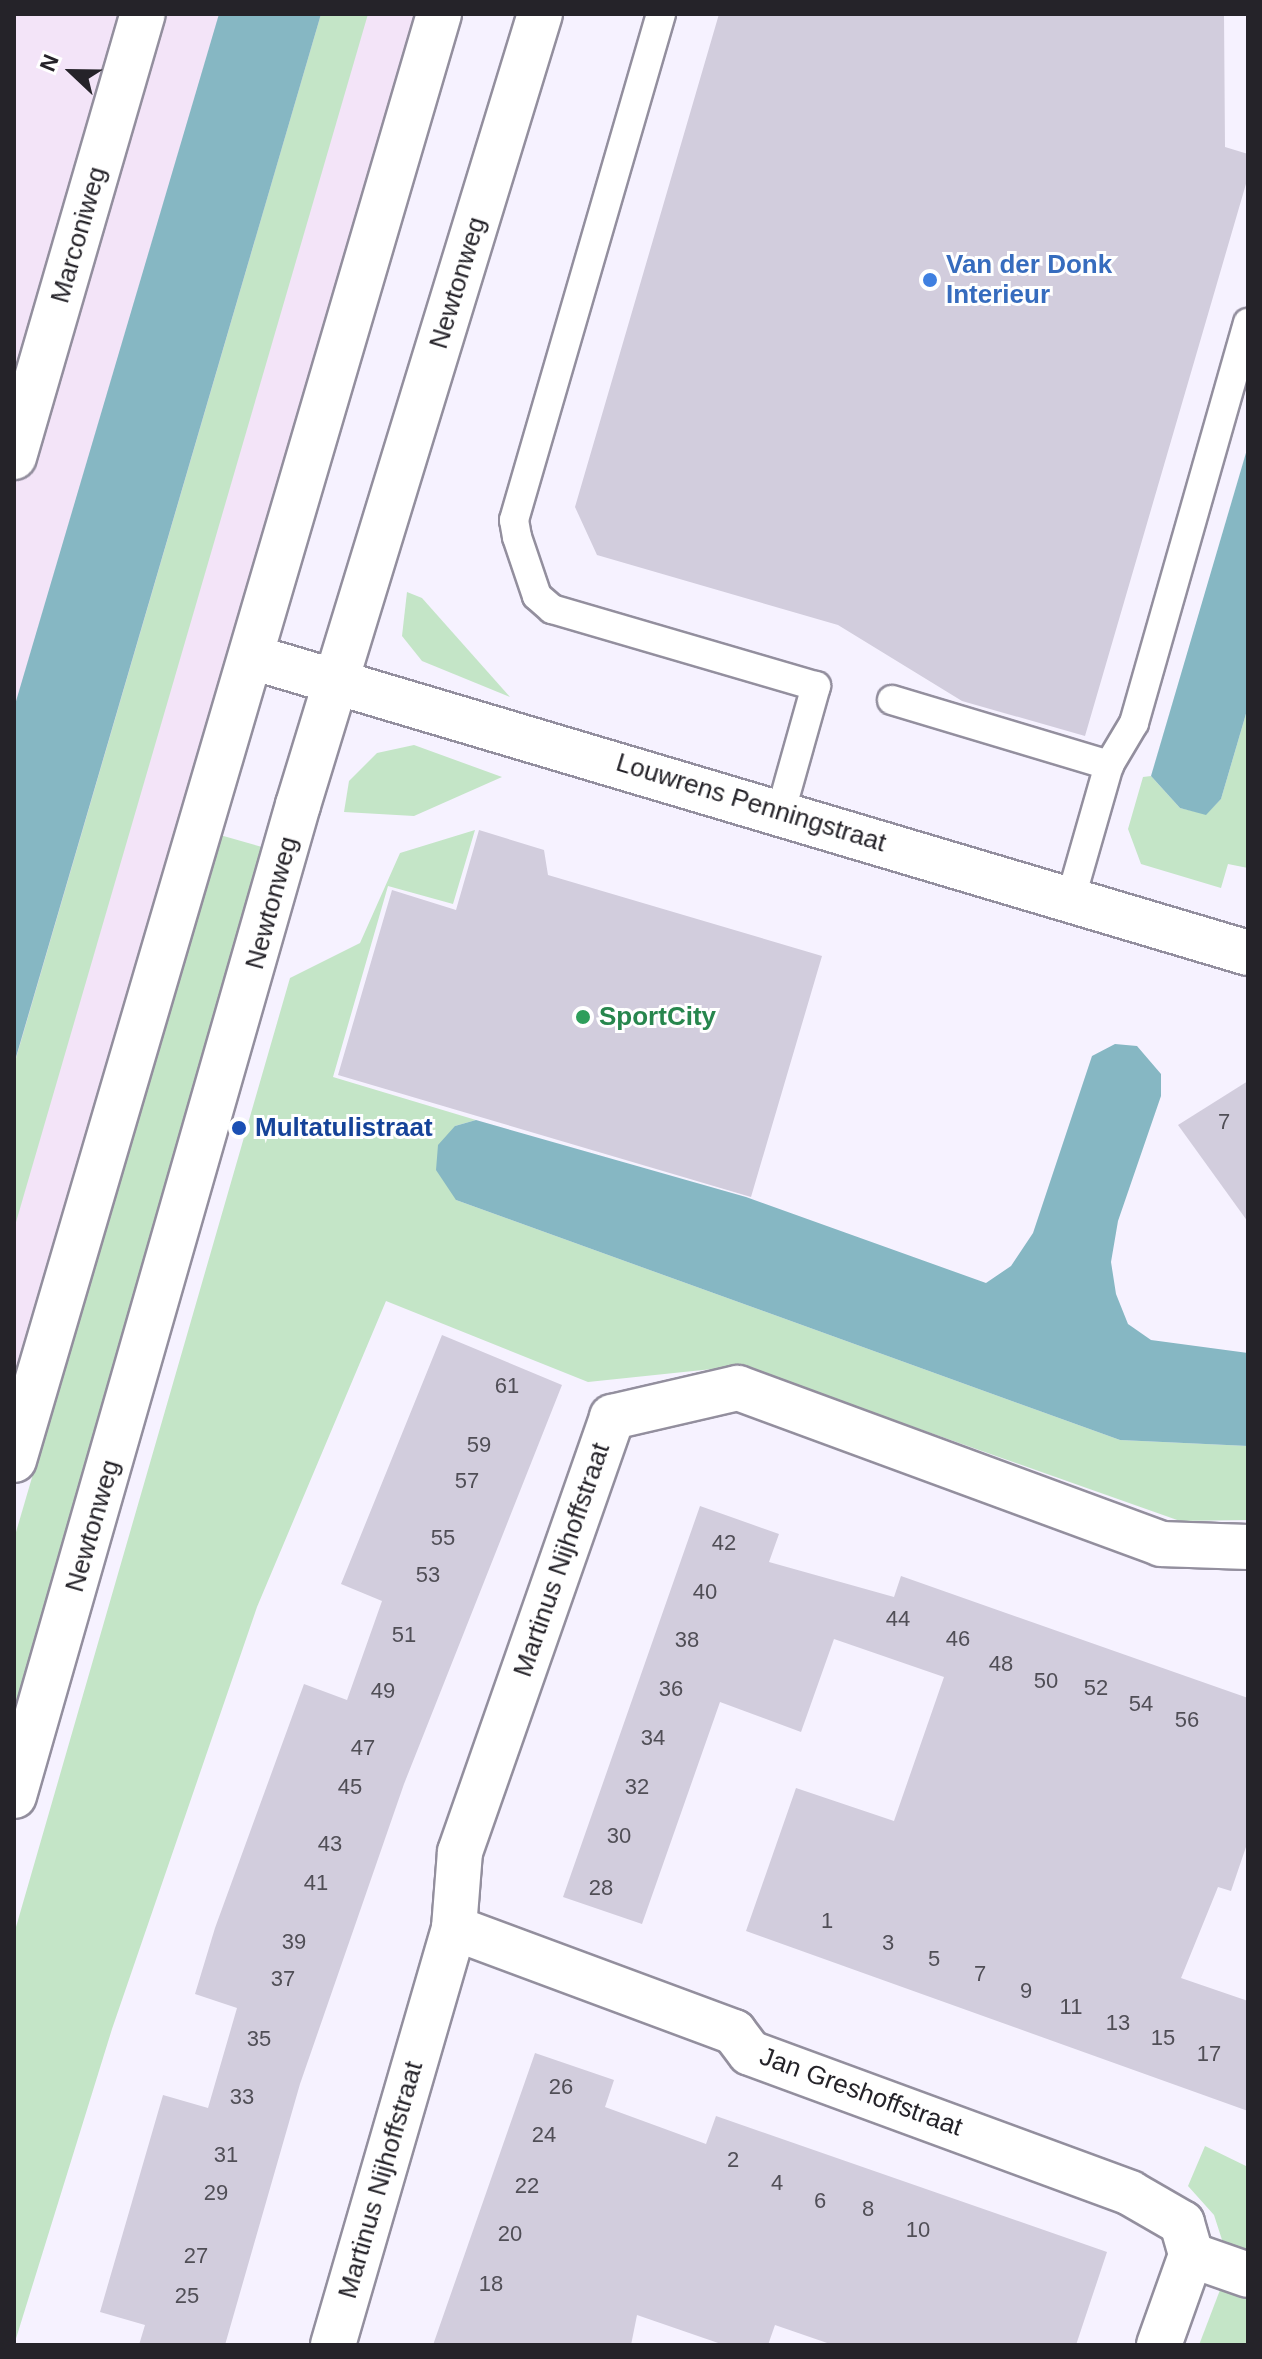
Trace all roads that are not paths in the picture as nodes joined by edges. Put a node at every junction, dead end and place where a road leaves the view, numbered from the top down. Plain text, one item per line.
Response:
1 (143, 14) edge
2 (439, 14) edge
3 (540, 14) edge
4 (661, 14) edge
5 (1248, 323) edge
6 (14, 457) edge
7 (252, 657) junction
8 (336, 678) junction
9 (892, 700) dead end
10 (1109, 765) junction
11 (780, 814) junction
12 (1070, 901) junction
13 (1248, 953) edge
14 (14, 1460) edge
15 (1248, 1547) edge
16 (14, 1796) edge
17 (454, 1928) junction
18 (1191, 2255) junction
19 (1248, 2275) edge
20 (333, 2345) edge
21 (1159, 2345) edge

1 - 6 street, Marconiweg
2 - 7 street
3 - 8 street, Newtonweg
4 - 11 lane
5 - 10 lane
7 - 8 street, Louwrens Penningstraat
7 - 14 street
8 - 11 street, Louwrens Penningstraat
8 - 16 street, Newtonweg
9 - 10 lane
10 - 12 lane
11 - 12 street, Louwrens Penningstraat
12 - 13 street, Louwrens Penningstraat
15 - 17 street, Martinus Nijhoffstraat
17 - 18 street, Jan Greshoffstraat
17 - 20 street, Martinus Nijhoffstraat
18 - 19 street
18 - 21 street

